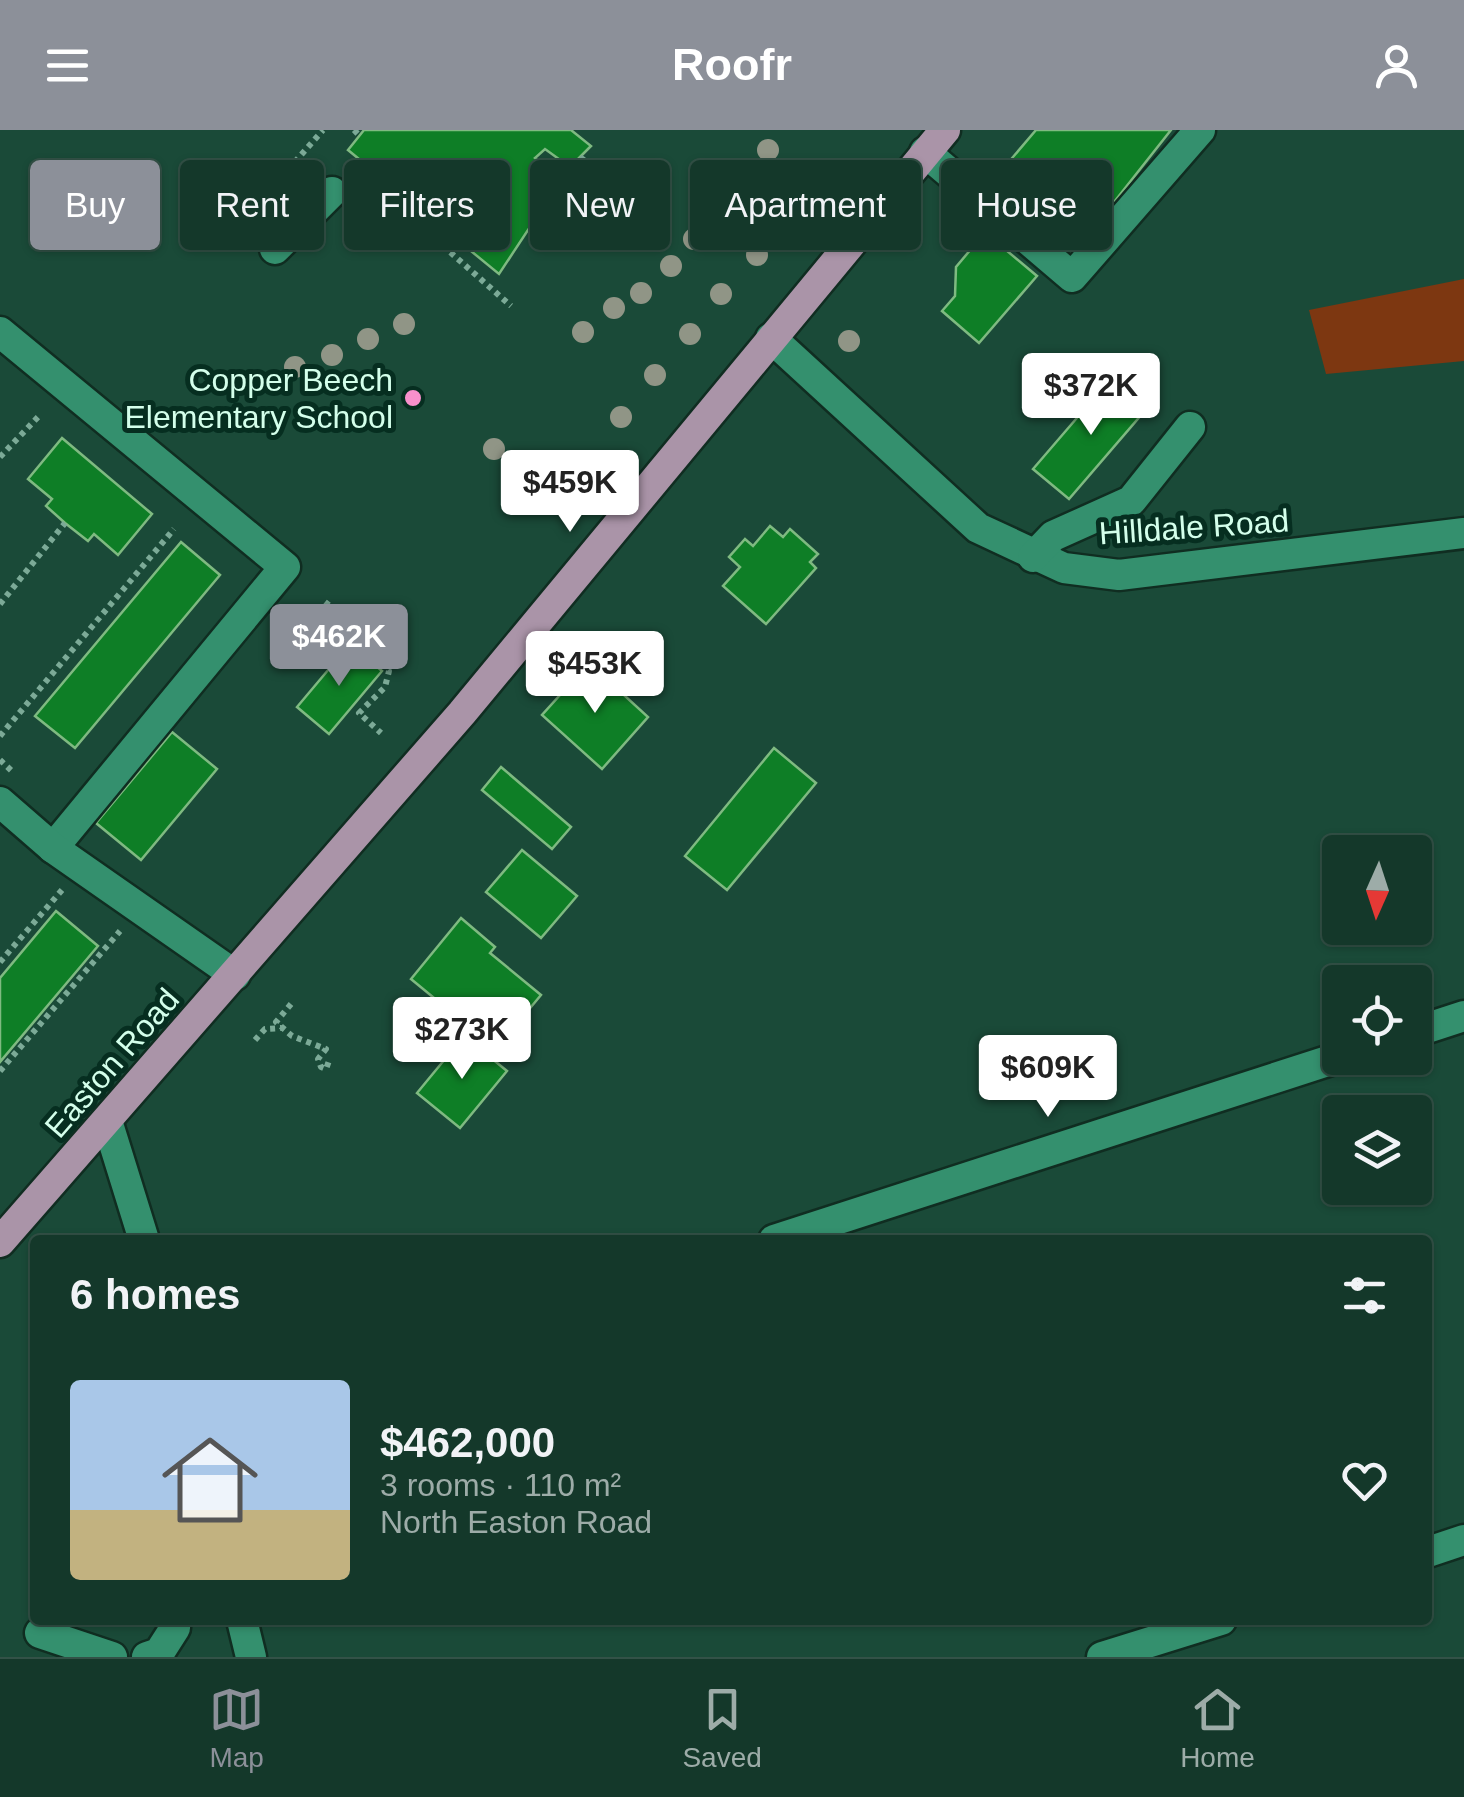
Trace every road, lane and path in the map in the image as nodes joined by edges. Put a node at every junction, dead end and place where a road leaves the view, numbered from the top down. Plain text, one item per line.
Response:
1 (324, 130) edge
2 (1200, 130) edge
3 (935, 141) edge
4 (580, 157) dead end
5 (297, 160) edge
6 (584, 160) edge
7 (332, 192) dead end
8 (324, 200) edge
9 (447, 250) edge
10 (511, 306) dead end
11 (0, 332) edge
12 (771, 338) junction
13 (38, 418) dead end
14 (1190, 427) dead end
15 (0, 457) edge
16 (66, 523) dead end
17 (174, 529) dead end
18 (1464, 534) edge
19 (1033, 557) junction
20 (326, 602) dead end
21 (0, 604) edge
22 (382, 733) dead end
23 (0, 736) edge
24 (0, 802) edge
25 (53, 848) junction
26 (62, 890) dead end
27 (121, 930) dead end
28 (0, 962) edge
29 (236, 974) junction
30 (292, 1004) dead end
31 (1464, 1016) edge
32 (1432, 1026) edge
33 (283, 1028) junction
34 (255, 1040) dead end
35 (330, 1058) dead end
36 (1322, 1062) edge
37 (0, 1071) edge
38 (108, 1124) junction
39 (142, 1235) edge
40 (789, 1235) edge
41 (0, 1242) edge
42 (1464, 1540) edge
43 (1432, 1551) edge
44 (175, 1625) edge
45 (243, 1625) edge
46 (1205, 1625) edge
47 (40, 1633) dead end
48 (112, 1657) edge
49 (147, 1657) edge
50 (250, 1657) edge
51 (1102, 1657) edge

1 - 5 path
2 - 3 street
3 - 12 main road, Easton Road
4 - 6 path
7 - 8 street
9 - 10 path
11 - 25 street
12 - 19 street, Hilldale Road
12 - 29 main road, Easton Road
13 - 15 path
14 - 19 street
16 - 21 path
17 - 23 path
18 - 19 street, Hilldale Road
20 - 22 path
24 - 25 street
25 - 29 street
26 - 28 path
27 - 37 path
29 - 38 main road, Easton Road
30 - 33 path
31 - 32 street
33 - 34 path
33 - 35 path
36 - 40 street
38 - 39 street
38 - 41 main road, Easton Road
42 - 43 street
44 - 49 street
45 - 50 street
46 - 51 street
47 - 48 street

